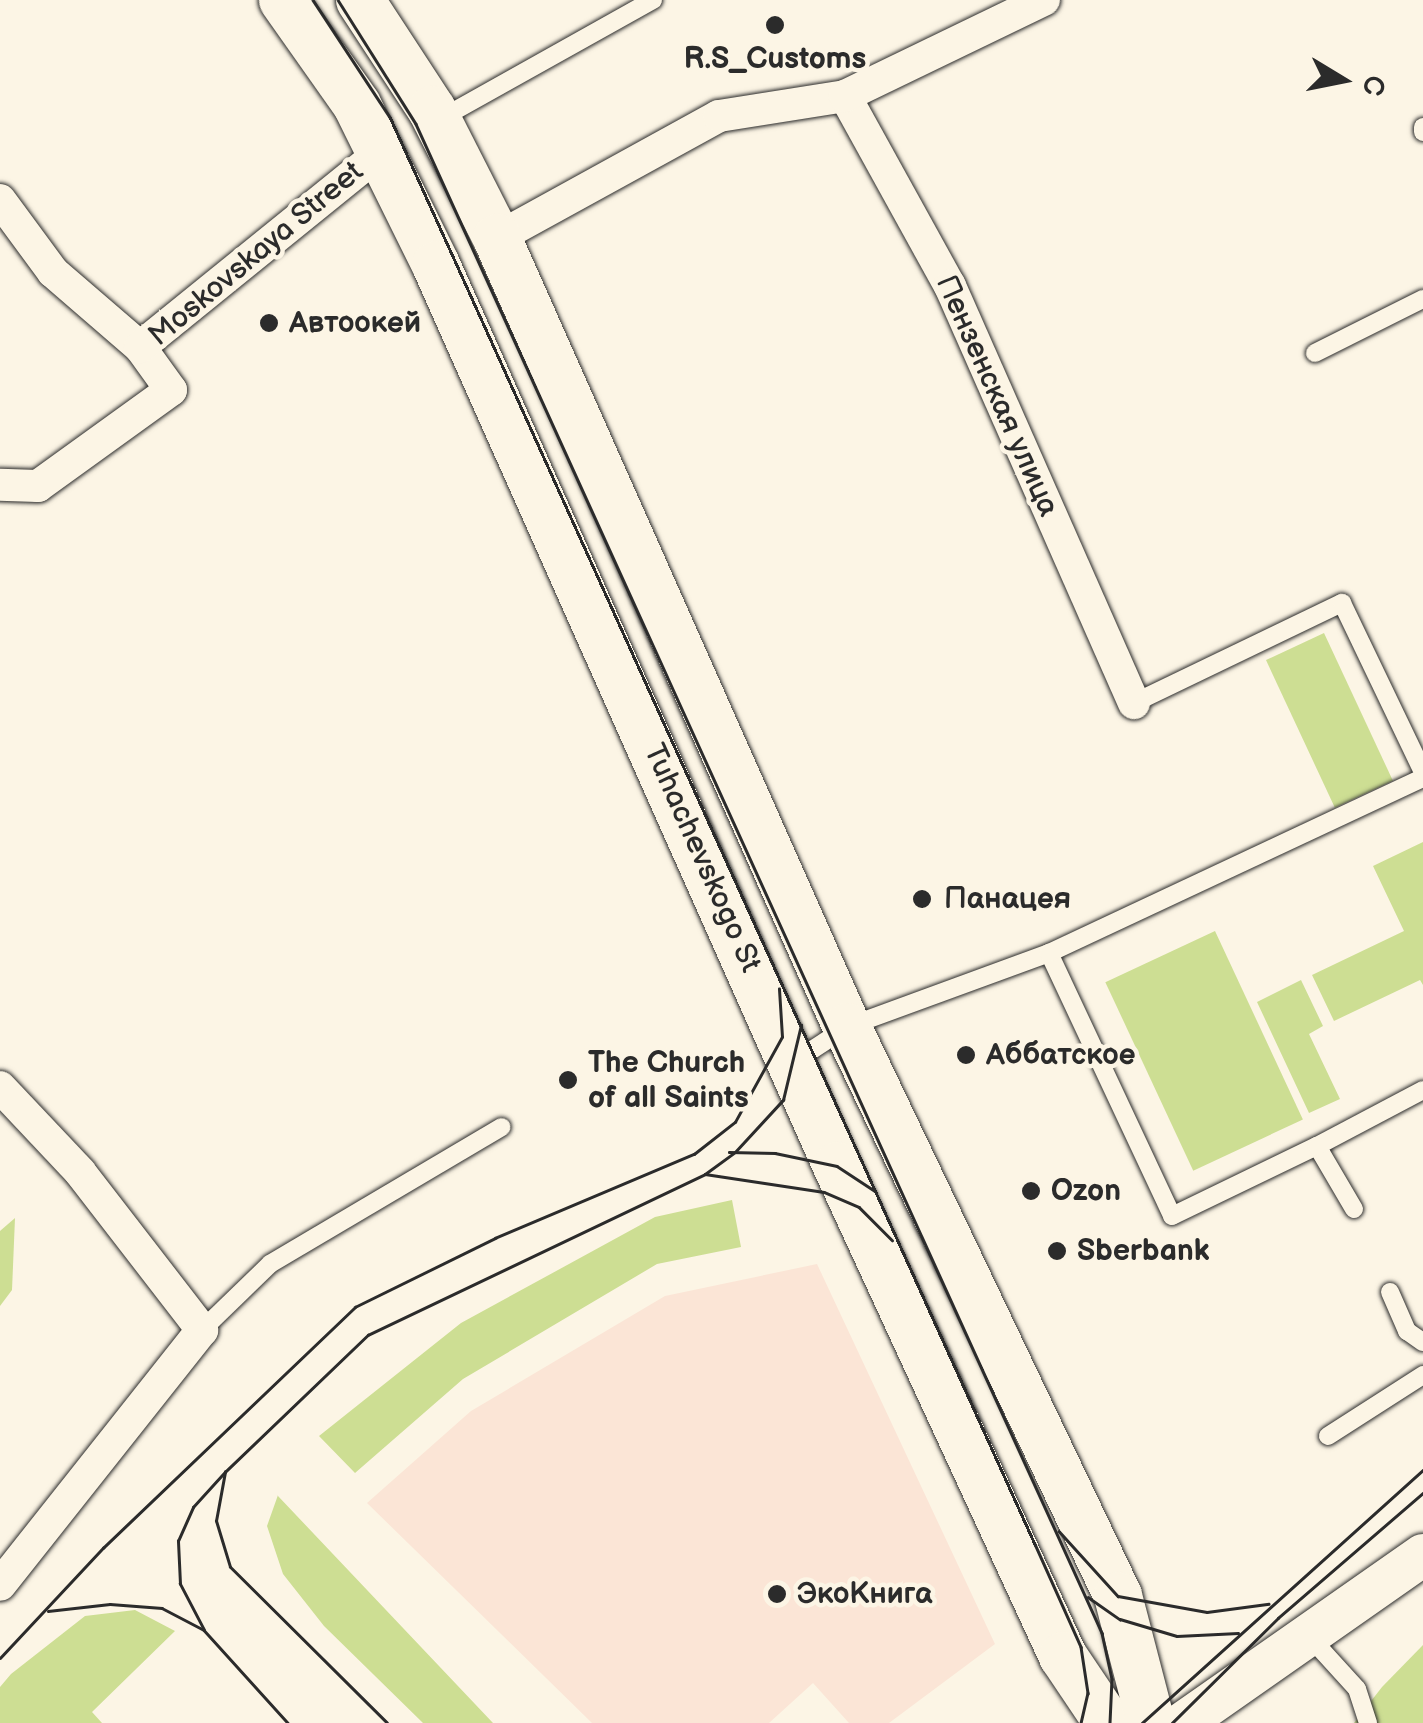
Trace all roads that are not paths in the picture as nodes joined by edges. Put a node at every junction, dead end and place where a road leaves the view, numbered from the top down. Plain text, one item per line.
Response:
1 (282, 0) edge
2 (360, 0) edge
3 (653, 0) edge
4 (1044, 0) edge
5 (845, 96) junction
6 (437, 120) junction
7 (381, 152) junction
8 (0, 200) edge
9 (497, 238) junction
10 (1423, 300) edge
11 (140, 347) junction
12 (1316, 353) dead end
13 (0, 485) edge
14 (1134, 703) joint
15 (1423, 775) edge
16 (1049, 953) junction
17 (847, 1027) junction
18 (792, 1063) junction
19 (0, 1087) edge
20 (1423, 1090) edge
21 (502, 1127) dead end
22 (1317, 1146) junction
23 (1354, 1208) dead end
24 (1390, 1292) dead end
25 (202, 1330) junction
26 (1423, 1342) edge
27 (1423, 1374) edge
28 (1328, 1436) dead end
29 (1423, 1555) edge
30 (0, 1584) edge
31 (1306, 1634) junction
32 (1108, 1723) edge
33 (1151, 1723) edge
34 (1182, 1723) edge
35 (1368, 1723) edge

1 - 7 main road, Tuhachevskogo St
2 - 6 main road
3 - 6 lane
4 - 5 street
5 - 9 street
5 - 14 street, Пензенская улица
6 - 9 main road
7 - 11 street, Moskovskaya Street
7 - 18 main road, Tuhachevskogo St
8 - 11 street
9 - 17 main road
10 - 12 lane
11 - 13 street, Moskovskaya Street
14 - 15 lane
15 - 16 lane
16 - 17 lane
16 - 22 lane
17 - 18 lane
17 - 33 main road
18 - 32 main road, Tuhachevskogo St
19 - 25 street
20 - 22 lane
21 - 25 lane
22 - 23 lane
24 - 26 lane
25 - 30 street
27 - 28 lane
29 - 31 street
31 - 34 street
31 - 35 lane

